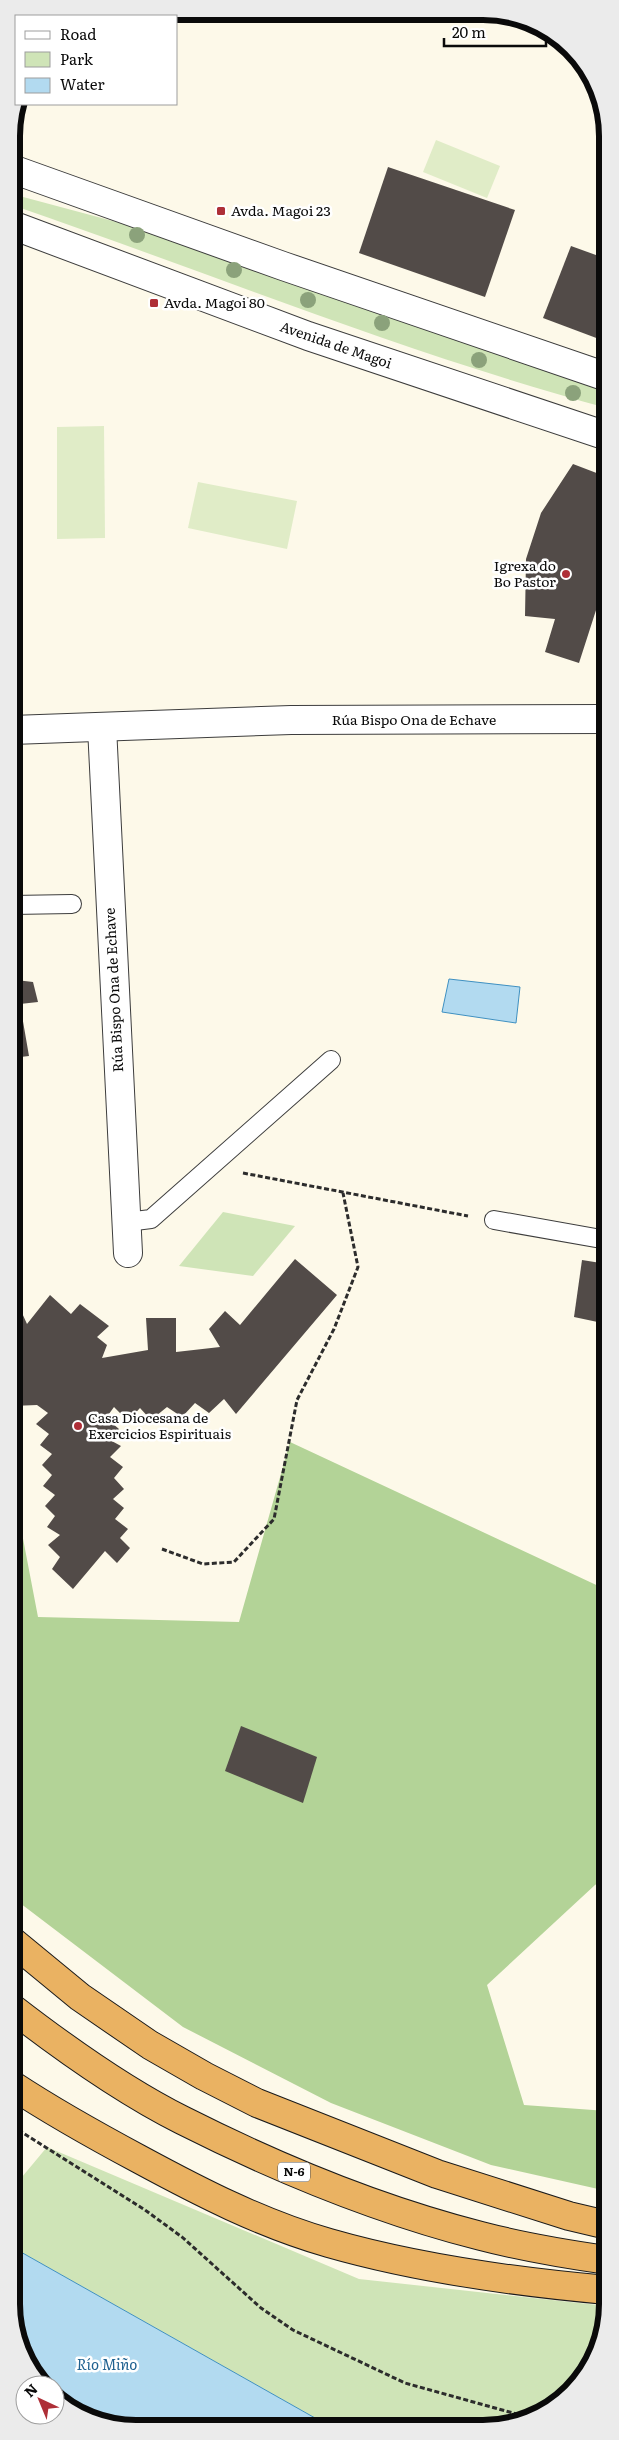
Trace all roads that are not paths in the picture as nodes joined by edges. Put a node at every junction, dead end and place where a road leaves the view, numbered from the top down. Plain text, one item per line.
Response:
1 (20, 172) edge
2 (20, 228) edge
3 (599, 374) edge
4 (599, 433) edge
5 (599, 719) edge
6 (102, 727) junction
7 (20, 730) edge
8 (72, 904) dead end
9 (20, 905) edge
10 (331, 1060) dead end
11 (494, 1220) road end
12 (127, 1222) junction
13 (599, 1239) edge
14 (128, 1253) dead end
15 (20, 1948) edge
16 (20, 2014) edge
17 (20, 2090) edge
18 (599, 2223) edge
19 (599, 2258) edge
20 (599, 2289) edge

1 - 3 street
2 - 4 street, Avenida de Magoi
5 - 6 street, Rúa Bispo Ona de Echave
6 - 7 street, Rúa Bispo Ona de Echave
6 - 12 street, Rúa Bispo Ona de Echave
8 - 9 lane
10 - 12 lane
11 - 13 lane
12 - 14 street, Rúa Bispo Ona de Echave
15 - 18 highway
16 - 19 highway, N-6
17 - 20 highway

